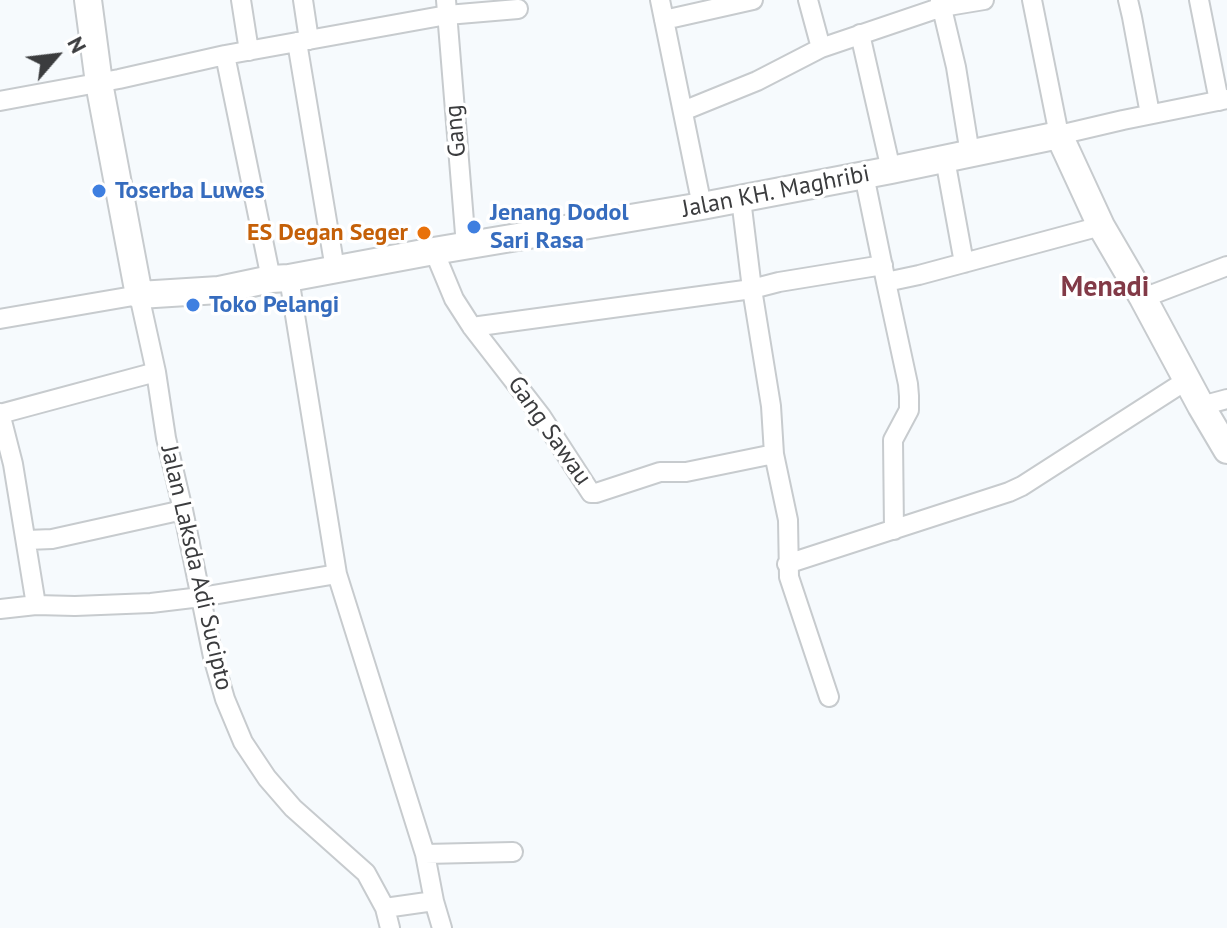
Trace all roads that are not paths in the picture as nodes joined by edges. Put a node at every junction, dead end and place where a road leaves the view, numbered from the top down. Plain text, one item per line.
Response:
1 (88, 0) edge
2 (241, 0) edge
3 (303, 0) edge
4 (660, 0) edge
5 (753, 0) edge
6 (808, 0) edge
7 (984, 0) edge
8 (1032, 0) edge
9 (1128, 0) edge
10 (1199, 0) edge
11 (941, 4) edge
12 (446, 8) edge
13 (518, 9) dead end
14 (664, 20) junction
15 (860, 34) junction
16 (303, 41) junction
17 (821, 48) junction
18 (249, 51) junction
19 (225, 55) junction
20 (99, 83) junction
21 (1223, 100) edge
22 (0, 101) edge
23 (683, 111) junction
24 (1150, 114) junction
25 (1059, 135) junction
26 (957, 156) junction
27 (891, 170) junction
28 (864, 175) junction
29 (741, 199) junction
30 (702, 206) junction
31 (1101, 226) junction
32 (466, 246) junction
33 (434, 251) junction
34 (964, 263) junction
35 (1227, 266) edge
36 (335, 269) junction
37 (884, 273) junction
38 (280, 278) junction
39 (752, 289) junction
40 (139, 295) junction
41 (1143, 298) junction
42 (0, 319) edge
43 (472, 327) junction
44 (156, 372) junction
45 (1187, 380) junction
46 (1227, 399) edge
47 (1201, 406) junction
48 (0, 414) edge
49 (1227, 450) edge
50 (774, 454) junction
51 (183, 510) junction
52 (894, 530) junction
53 (27, 540) junction
54 (787, 564) junction
55 (337, 574) junction
56 (201, 597) junction
57 (36, 605) junction
58 (0, 609) edge
59 (829, 697) dead end
60 (513, 852) dead end
61 (425, 854) junction
62 (434, 901) junction
63 (385, 908) junction
64 (390, 928) edge
65 (442, 928) edge

1 - 20 highway
2 - 18 street
3 - 16 street
4 - 14 street
5 - 14 street
6 - 17 street
7 - 11 street
8 - 25 street
9 - 24 street
10 - 21 street
11 - 15 street
11 - 26 street
12 - 13 street
12 - 16 street
12 - 32 street, Gang
14 - 23 street
15 - 17 street
15 - 27 street
16 - 18 street
16 - 36 street
17 - 23 street
18 - 19 street
19 - 20 street
19 - 38 street
20 - 22 street
20 - 40 highway
21 - 24 street
23 - 30 street
24 - 25 street
25 - 26 highway, Jalan KH. Maghribi
25 - 31 highway
26 - 27 highway, Jalan KH. Maghribi
26 - 34 street
27 - 28 highway, Jalan KH. Maghribi
28 - 29 highway, Jalan KH. Maghribi
28 - 37 street
29 - 30 highway, Jalan KH. Maghribi
29 - 39 street
30 - 32 highway, Jalan KH. Maghribi
31 - 34 street
31 - 41 highway
32 - 33 highway, Jalan KH. Maghribi
33 - 36 highway, Jalan KH. Maghribi
33 - 43 street, Gang Sawau
34 - 37 street
35 - 41 street
36 - 38 highway, Jalan KH. Maghribi
37 - 39 street
37 - 52 street
38 - 40 highway, Jalan KH. Maghribi
38 - 55 street
39 - 43 street
39 - 50 street
40 - 42 street
40 - 44 street, Jalan Laksda Adi Sucipto
41 - 45 highway
43 - 50 street, Gang Sawau
44 - 48 street
44 - 51 street, Jalan Laksda Adi Sucipto
45 - 47 highway
45 - 52 street
46 - 47 street
47 - 49 highway
48 - 53 street
50 - 54 street
51 - 53 street
51 - 56 street, Jalan Laksda Adi Sucipto
52 - 54 street
53 - 57 street
54 - 59 street
55 - 56 street
55 - 61 street
56 - 57 street
56 - 63 street, Jalan Laksda Adi Sucipto
57 - 58 street
60 - 61 street
61 - 62 street
62 - 63 street
62 - 65 street
63 - 64 street, Jalan Laksda Adi Sucipto

